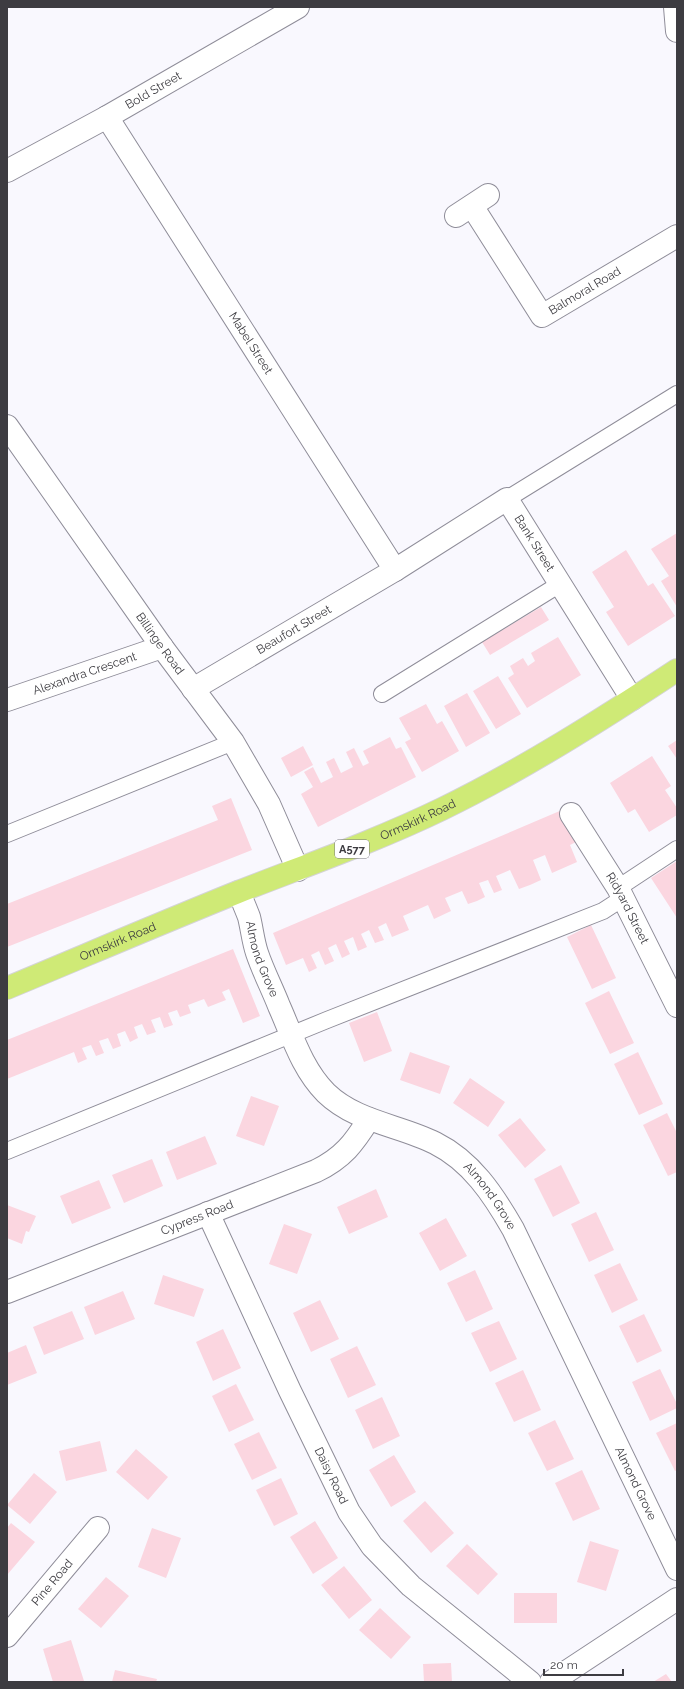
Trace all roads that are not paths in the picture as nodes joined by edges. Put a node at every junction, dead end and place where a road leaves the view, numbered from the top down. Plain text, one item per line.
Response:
1 (298, 7) edge
2 (675, 7) edge
3 (677, 31) edge
4 (107, 117) junction
5 (7, 171) edge
6 (472, 206) dead end
7 (677, 236) edge
8 (677, 394) edge
9 (7, 426) edge
10 (507, 500) junction
11 (395, 570) junction
12 (560, 584) junction
13 (162, 647) junction
14 (677, 670) edge
15 (193, 689) junction
16 (382, 694) dead end
17 (632, 699) junction
18 (7, 700) edge
19 (233, 742) junction
20 (570, 814) dead end
21 (7, 834) edge
22 (677, 850) edge
23 (298, 870) junction
24 (239, 892) junction
25 (621, 893) junction
26 (7, 988) edge
27 (675, 995) edge
28 (291, 1034) junction
29 (369, 1119) junction
30 (7, 1151) edge
31 (208, 1213) junction
32 (7, 1292) edge
33 (98, 1528) dead end
34 (677, 1569) edge
35 (677, 1599) edge
36 (7, 1636) edge
37 (530, 1682) edge
38 (552, 1682) edge

1 - 4 street, Bold Street
2 - 3 street
4 - 5 street, Bold Street
4 - 11 street, Mabel Street
6 - 7 street, Balmoral Road
8 - 10 lane
9 - 13 street, Billinge Road
10 - 11 street
10 - 12 street, Bank Street
11 - 15 street, Beaufort Street
12 - 16 lane
12 - 17 street, Bank Street
13 - 15 street, Billinge Road
13 - 18 street, Alexandra Crescent
14 - 17 highway, Ormskirk Road / A577
15 - 19 street, Billinge Road
17 - 23 highway, Ormskirk Road / A577
19 - 21 lane
19 - 23 street, Billinge Road
20 - 25 street, Ridyard Street
22 - 25 lane
23 - 24 highway, Ormskirk Road / A577
24 - 26 highway, Ormskirk Road / A577
24 - 28 street, Almond Grove
25 - 27 street, Ridyard Street
25 - 28 lane
28 - 29 street, Almond Grove
28 - 30 lane
29 - 31 street, Cypress Road
29 - 34 street, Almond Grove
31 - 32 street, Cypress Road
31 - 37 street, Daisy Road
33 - 36 street, Pine Road
35 - 38 street

